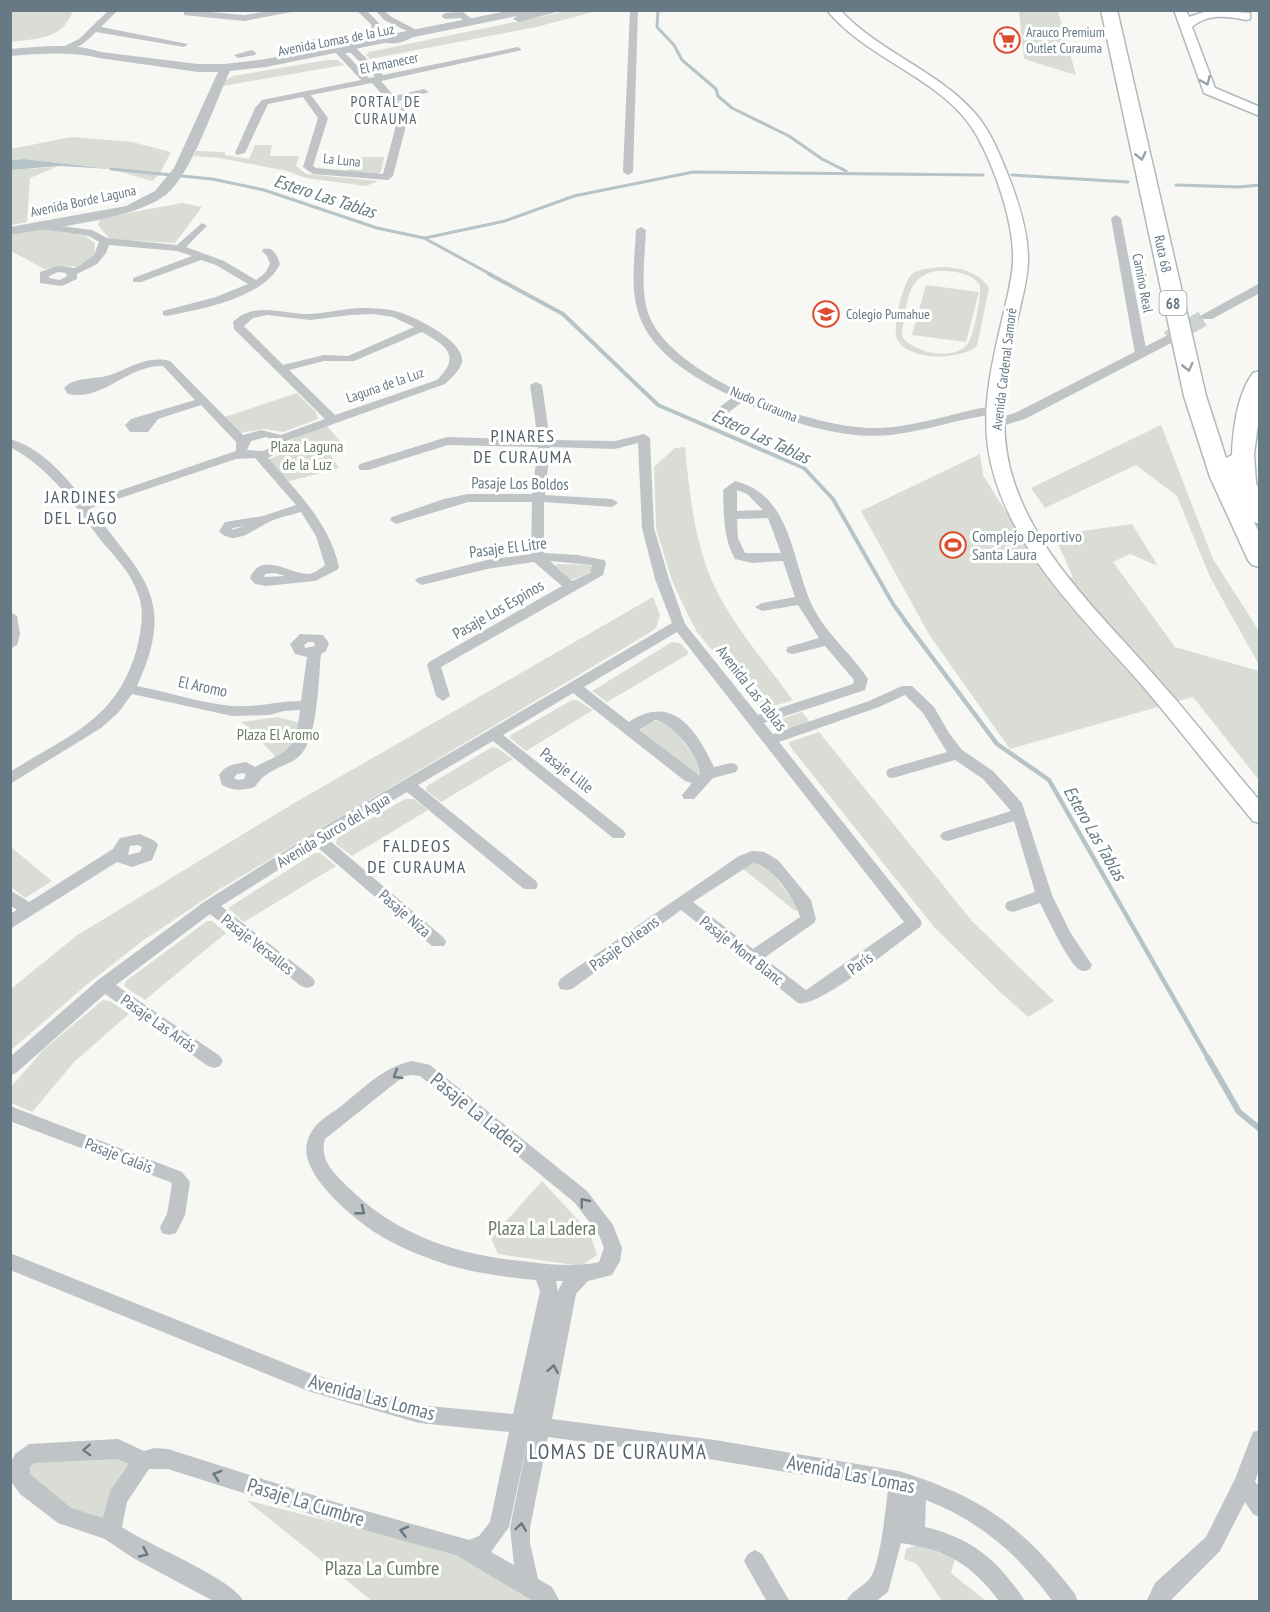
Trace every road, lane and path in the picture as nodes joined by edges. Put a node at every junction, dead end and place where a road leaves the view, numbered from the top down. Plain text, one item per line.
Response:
1 (114, 10) edge
2 (213, 10) edge
3 (298, 10) edge
4 (360, 10) edge
5 (379, 10) edge
6 (559, 10) edge
7 (634, 10) edge
8 (833, 10) edge
9 (1109, 10) edge
10 (1122, 10) edge
11 (1180, 10) edge
12 (1232, 10) edge
13 (188, 11) edge
14 (529, 13) edge
15 (1249, 13) edge
16 (1260, 13) edge
17 (445, 16) dead end
18 (224, 18) junction
19 (1260, 20) edge
20 (470, 22) junction
21 (401, 25) junction
22 (1186, 26) junction
23 (95, 30) junction
24 (416, 32) junction
25 (379, 34) junction
26 (398, 43) junction
27 (184, 44) dead end
28 (85, 46) junction
29 (518, 50) dead end
30 (339, 51) junction
31 (354, 51) junction
32 (10, 53) edge
33 (99, 55) junction
34 (10, 60) edge
35 (369, 66) junction
36 (356, 69) junction
37 (225, 71) junction
38 (374, 80) junction
39 (424, 92) dead end
40 (305, 94) junction
41 (392, 99) junction
42 (1260, 112) edge
43 (240, 153) dead end
44 (628, 172) dead end
45 (1116, 218) dead end
46 (87, 223) junction
47 (59, 225) junction
48 (202, 226) dead end
49 (641, 230) dead end
50 (10, 231) edge
51 (104, 241) junction
52 (179, 248) junction
53 (267, 251) dead end
54 (202, 256) junction
55 (73, 272) dead end
56 (137, 279) dead end
57 (256, 284) junction
58 (1260, 287) edge
59 (166, 313) dead end
60 (1208, 316) tunnel mouth
61 (421, 328) junction
62 (1168, 339) tunnel mouth
63 (1141, 354) junction
64 (280, 369) junction
65 (1260, 377) edge
66 (109, 379) dead end
67 (536, 385) dead end
68 (741, 397) junction
69 (203, 401) junction
70 (716, 416) dead end
71 (153, 417) dead end
72 (996, 417) junction
73 (332, 419) junction
74 (280, 439) junction
75 (242, 441) junction
76 (10, 442) edge
77 (544, 443) junction
78 (615, 445) junction
79 (645, 454) junction
80 (232, 456) junction
81 (260, 456) junction
82 (363, 467) dead end
83 (1247, 491) junction
84 (538, 498) junction
85 (612, 503) dead end
86 (83, 507) junction
87 (304, 507) junction
88 (771, 514) junction
89 (732, 515) junction
90 (1260, 517) edge
91 (265, 519) dead end
92 (396, 520) dead end
93 (790, 556) junction
94 (537, 557) junction
95 (1260, 560) edge
96 (599, 563) joint
97 (303, 577) dead end
98 (422, 581) dead end
99 (571, 587) junction
100 (803, 600) junction
101 (762, 607) dead end
102 (10, 616) edge
103 (679, 625) junction
104 (829, 640) junction
105 (10, 645) edge
106 (793, 650) dead end
107 (314, 652) dead end
108 (573, 686) junction
109 (130, 689) junction
110 (443, 696) dead end
111 (307, 709) junction
112 (755, 721) junction
113 (629, 729) junction
114 (493, 734) junction
115 (770, 740) junction
116 (957, 754) junction
117 (731, 768) dead end
118 (893, 773) dead end
119 (254, 774) dead end
120 (703, 777) junction
121 (10, 779) edge
122 (408, 785) junction
123 (689, 795) dead end
124 (1020, 814) junction
125 (1260, 816) edge
126 (618, 834) dead end
127 (948, 836) dead end
128 (317, 838) junction
129 (119, 853) dead end
130 (530, 885) dead end
131 (1044, 895) junction
132 (10, 896) edge
133 (682, 902) junction
134 (210, 906) junction
135 (1013, 906) dead end
136 (28, 910) junction
137 (10, 923) edge
138 (914, 923) joint
139 (438, 942) dead end
140 (751, 959) junction
141 (1084, 965) dead end
142 (307, 982) dead end
143 (566, 984) dead end
144 (104, 985) junction
145 (804, 998) joint
146 (214, 1061) dead end
147 (10, 1068) edge
148 (10, 1113) edge
149 (169, 1227) dead end
150 (10, 1261) edge
151 (544, 1273) junction
152 (583, 1274) junction
153 (549, 1340) junction
154 (532, 1425) junction
155 (1260, 1439) edge
156 (143, 1461) junction
157 (510, 1476) junction
158 (531, 1479) junction
159 (907, 1483) junction
160 (1244, 1483) junction
161 (1260, 1507) edge
162 (111, 1531) junction
163 (904, 1532) junction
164 (470, 1550) junction
165 (755, 1562) dead end
166 (528, 1585) junction
167 (233, 1602) edge
168 (549, 1602) edge
169 (779, 1602) edge
170 (857, 1602) edge
171 (1014, 1602) edge
172 (1067, 1602) edge
173 (1157, 1602) edge

1 - 23 street
2 - 18 street
3 - 18 street
4 - 25 street
5 - 21 street
6 - 14 street, Avenida Lomas de la Luz
7 - 44 street
8 - 72 main road, Avenida Cardenal Samoré
9 -> 95 highway, Ruta 68 / 68
10 - 83 highway, Ruta 68 / 68
11 - 22 main road
12 - 15 main road
13 - 18 street
14 - 20 street, Avenida Lomas de la Luz
14 - 26 street, Avenida Lomas de la Luz
15 - 16 main road
15 - 19 main road
15 - 22 main road
17 - 20 street, Avenida Lomas de la Luz
20 - 24 street, Avenida Lomas de la Luz
21 - 24 street
21 - 25 street
22 -> 42 main road
23 - 27 street
23 - 28 street
24 - 25 street, Avenida Lomas de la Luz
24 - 26 street
25 - 26 street
25 - 30 street, Avenida Lomas de la Luz
26 - 31 street, Avenida Lomas de la Luz
28 - 32 street, Avenida Lomas de la Luz
28 - 33 street, Avenida Lomas de la Luz
29 - 38 street, El Amanecer
30 - 31 street, Avenida Lomas de la Luz
30 - 36 street
30 - 37 street, Avenida Lomas de la Luz
30 - 37 street, Avenida Lomas de la Luz
31 - 35 street
33 - 34 street, Avenida Lomas de la Luz
33 - 37 street, Avenida Lomas de la Luz
35 - 36 street
35 - 38 street
36 - 38 street
37 - 46 street, Avenida Borde Laguna
38 - 40 street, El Amanecer
38 - 41 street
39 - 41 street
40 - 41 street, La Luna
40 - 43 street, El Amanecer
45 - 63 street, Camino Real
46 - 47 street, Avenida Borde Laguna
46 - 47 street
46 - 51 street
47 - 50 street, Avenida Borde Laguna
48 - 52 street
49 - 68 street, Nudo Curauma
51 - 52 street
51 - 55 street
52 - 54 street
53 - 57 street
54 - 56 street
54 - 57 street
57 - 59 street
58 - 60 street
61 - 64 street
61 - 64 street, Laguna de la Luz
61 - 73 street, Laguna de la Luz
62 - 63 street, Nudo Curauma
63 - 72 street, Nudo Curauma
64 - 73 street, Laguna de la Luz
65 - 83 highway
66 - 69 street
67 - 77 street
68 - 70 street
68 - 72 street, Nudo Curauma
69 - 71 street
69 - 75 street
72 - 125 main road, Avenida Cardenal Samoré
73 - 74 street, Laguna de la Luz
74 - 75 street, Laguna de la Luz
74 - 81 street, Laguna de la Luz
75 - 80 street
76 - 86 street
77 - 78 street
77 - 82 street
77 - 84 street
78 - 79 street
78 - 79 street, Avenida Las Tablas
79 - 103 street, Avenida Las Tablas
80 - 81 street
80 - 86 street
81 - 87 street
83 - 90 highway, Ruta 68 / 68
84 - 85 street, Pasaje Los Boldos
84 - 92 street, Pasaje Los Boldos
84 - 94 street
86 - 109 street
87 - 91 street
87 - 97 street
88 - 89 street
88 - 89 street
88 - 93 street
89 - 93 street
93 - 100 street
94 - 96 street, Pasaje El Litre
94 - 98 street, Pasaje El Litre
94 - 99 street
96 - 99 street, Pasaje Los Espinos
99 - 110 street, Pasaje Los Espinos
100 - 101 street
100 - 104 street
102 - 105 street
103 - 108 street, Avenida Surco del Agua
103 - 112 street, Avenida Las Tablas
104 - 106 street
104 - 112 street
107 - 111 street
108 - 113 street
108 - 114 street, Avenida Surco del Agua
109 - 111 street, El Aromo
109 - 121 street
111 - 119 street
112 - 115 street, Avenida Las Tablas
113 - 120 street
113 - 120 street
114 - 122 street, Avenida Surco del Agua
114 - 126 street, Pasaje Lille
115 - 116 street
115 - 138 street, Avenida Las Tablas
116 - 118 street
116 - 124 street
117 - 120 street
120 - 123 street
122 - 128 street, Avenida Surco del Agua
122 - 130 street
124 - 127 street
124 - 131 street
128 - 134 street, Avenida Surco del Agua
128 - 139 street, Pasaje Niza
129 - 136 street
131 - 135 street
131 - 141 street
132 - 136 street
133 - 140 street, Pasaje Mont Blanc
133 - 140 street, Pasaje Orleans
133 - 143 street, Pasaje Orleans
134 - 142 street, Pasaje Versalles
134 - 144 street, Avenida Surco del Agua
136 - 137 street
138 - 145 street, París
140 - 145 street, Pasaje Mont Blanc
144 - 146 street, Pasaje Las Arrás
144 - 147 street, Avenida Surco del Agua
148 - 149 street, Pasaje Calais
150 - 154 street, Avenida Las Lomas
151 - 152 street, Pasaje La Ladera
152 -> 151 street, Pasaje La Ladera
151 - 153 street
152 - 153 street
153 - 154 street
154 - 157 street
154 - 158 street
154 - 159 street, Avenida Las Lomas
155 - 160 street
156 - 162 street
156 -> 162 street, Pasaje La Cumbre
164 -> 156 street, Pasaje La Cumbre
157 - 158 street
157 - 164 street
166 -> 158 street
159 - 163 street
159 - 172 street, Avenida Las Lomas
160 - 161 street
160 - 173 street
162 -> 167 street, Pasaje La Cumbre
163 - 170 street
163 - 171 street
164 - 166 street, Pasaje La Cumbre
165 - 169 street
166 - 168 street, Pasaje La Cumbre

